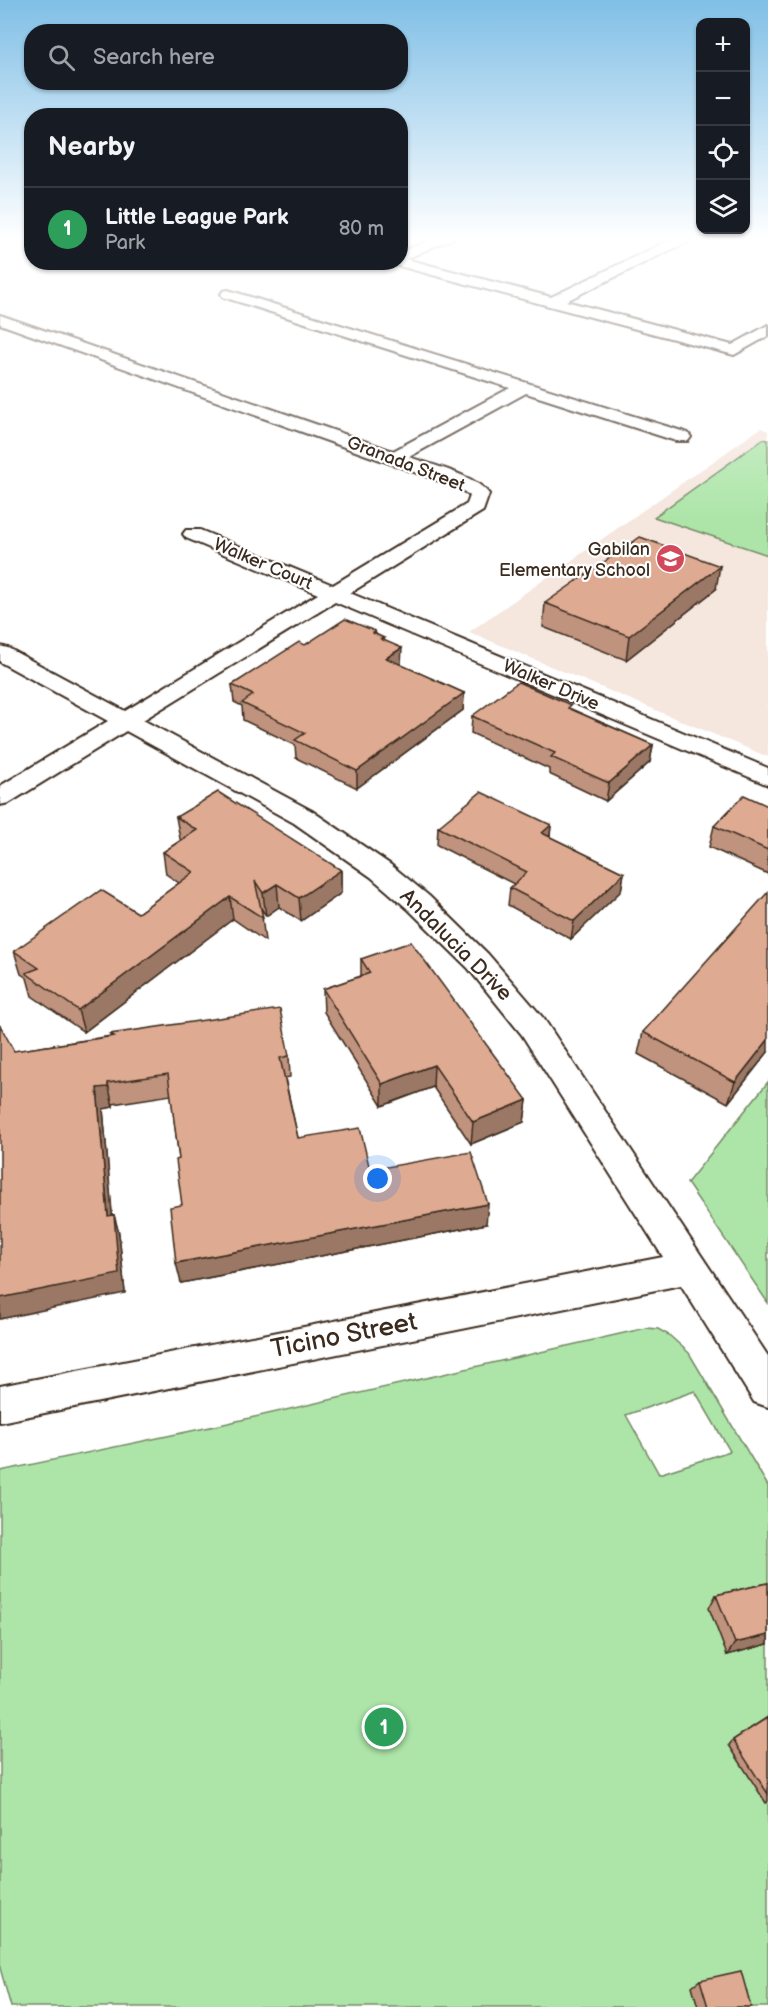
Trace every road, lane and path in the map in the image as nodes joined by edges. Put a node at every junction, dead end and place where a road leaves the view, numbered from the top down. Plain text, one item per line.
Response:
1 (33, 331) edge
2 (345, 331) edge
3 (659, 331) edge
4 (767, 331) edge
5 (525, 387) junction
6 (682, 437) dead end
7 (394, 458) junction
8 (193, 534) dead end
9 (334, 594) junction
10 (0, 653) edge
11 (126, 720) junction
12 (768, 777) edge
13 (0, 798) edge
14 (688, 1268) junction
15 (768, 1389) edge
16 (0, 1404) edge

1 - 7 street, Granada Street
2 - 5 street
3 - 4 street
5 - 6 street
5 - 7 street
7 - 9 street, Granada Street
8 - 9 street, Walker Court
9 - 11 street, Granada Street
9 - 12 street, Walker Drive
10 - 11 street, Andalucia Drive
11 - 13 street, Granada Street
11 - 14 street, Andalucia Drive
14 - 15 street, Andalucia Drive
14 - 16 street, Ticino Street

